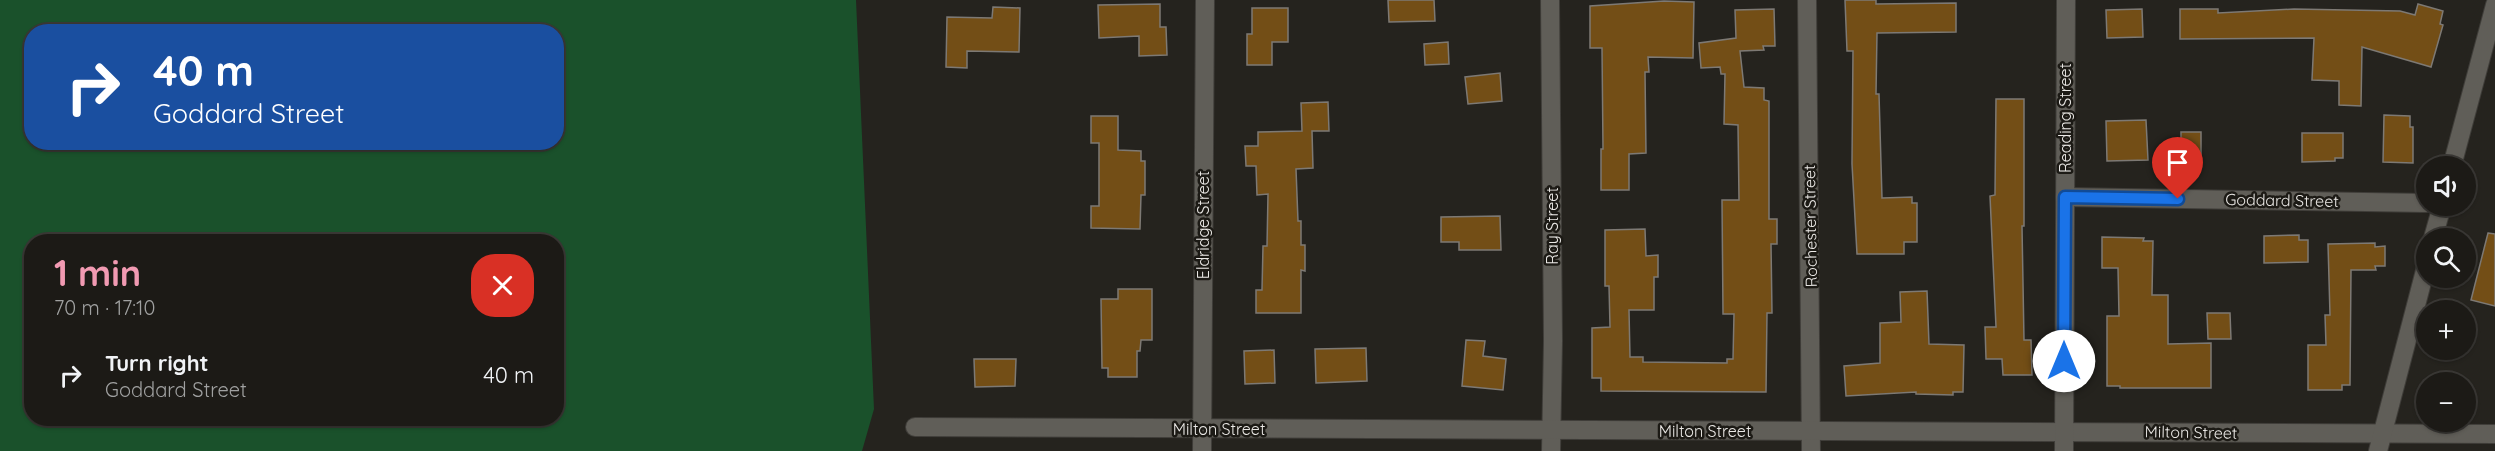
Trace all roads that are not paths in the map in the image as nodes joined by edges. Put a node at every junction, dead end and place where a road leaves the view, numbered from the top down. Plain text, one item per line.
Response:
1 (1205, 0) edge
2 (1550, 0) edge
3 (1807, 0) edge
4 (2066, 0) edge
5 (2495, 5) edge
6 (2455, 156) edge
7 (2065, 197) junction
8 (2416, 203) edge
9 (2420, 288) edge
10 (915, 427) dead end
11 (1202, 429) junction
12 (1551, 431) junction
13 (1811, 431) junction
14 (2064, 431) junction
15 (2495, 434) edge
16 (2380, 443) edge
17 (1202, 451) edge
18 (1551, 451) edge
19 (1811, 451) edge
20 (2064, 451) edge

1 - 11 street, Eldridge Street
2 - 12 street, Ray Street
3 - 13 street, Rochester Street
4 - 7 street, Reading Street
5 - 6 street
7 - 8 street, Goddard Street
7 - 14 street, Reading Street
9 - 16 street
10 - 11 street, Milton Street
11 - 12 street, Milton Street
11 - 17 street, Eldridge Street
12 - 13 street, Milton Street
12 - 18 street, Ray Street
13 - 14 street, Milton Street
13 - 19 street, Rochester Street
14 - 16 street, Milton Street
14 - 20 street, Reading Street
15 - 16 street, Milton Street

